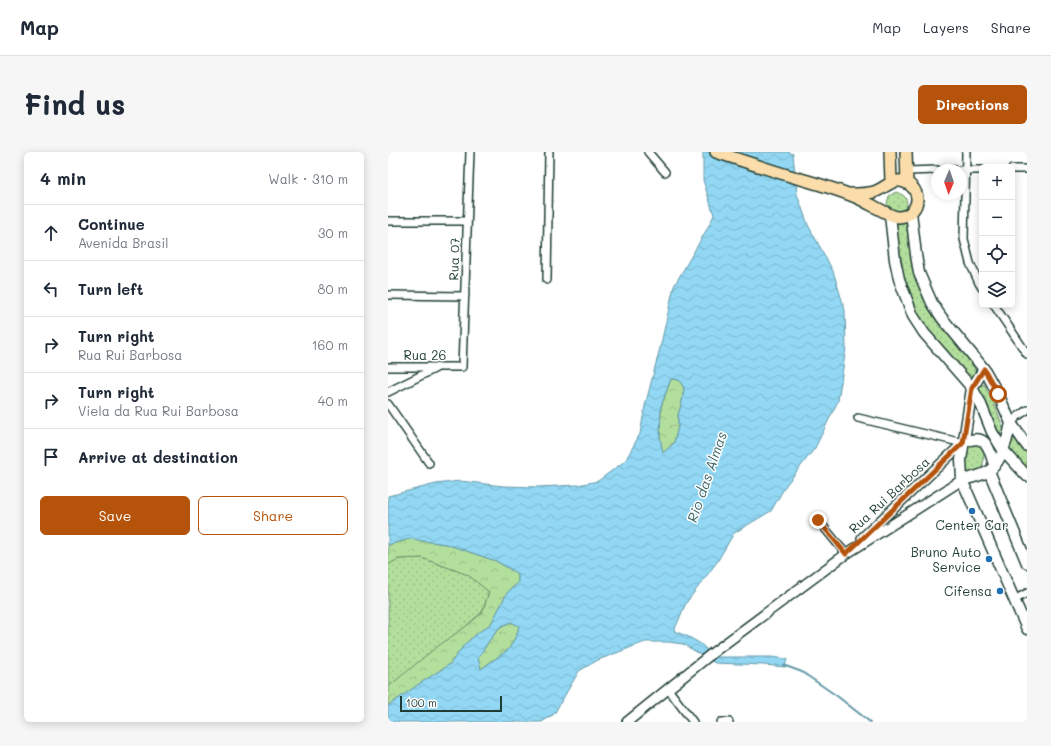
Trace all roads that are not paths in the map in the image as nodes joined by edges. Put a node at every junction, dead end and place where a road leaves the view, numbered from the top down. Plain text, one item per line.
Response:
1 (470, 152) edge
2 (548, 152) edge
3 (648, 152) edge
4 (716, 152) edge
5 (890, 152) edge
6 (906, 152) edge
7 (966, 152) edge
8 (966, 164) edge
9 (1015, 169) edge
10 (1027, 169) edge
11 (931, 170) edge
12 (967, 170) edge
13 (979, 170) edge
14 (907, 171) junction
15 (665, 172) dead end
16 (907, 183) junction
17 (889, 184) junction
18 (848, 193) junction
19 (965, 200) edge
20 (911, 212) junction
21 (888, 213) junction
22 (388, 221) edge
23 (467, 221) junction
24 (547, 280) dead end
25 (979, 283) edge
26 (388, 296) edge
27 (465, 296) junction
28 (996, 308) edge
29 (1027, 354) edge
30 (388, 367) edge
31 (438, 367) junction
32 (462, 367) joint
33 (984, 369) junction
34 (972, 388) junction
35 (388, 392) edge
36 (388, 404) edge
37 (1027, 410) edge
38 (858, 418) dead end
39 (1011, 423) junction
40 (963, 443) junction
41 (1027, 446) edge
42 (1003, 450) junction
43 (429, 463) dead end
44 (992, 468) junction
45 (1027, 476) edge
46 (962, 480) junction
47 (818, 520) dead end
48 (846, 554) junction
49 (1027, 562) edge
50 (1027, 593) edge
51 (1014, 600) junction
52 (1027, 629) edge
53 (668, 689) junction
54 (627, 722) edge
55 (693, 722) edge
56 (722, 722) edge
57 (729, 722) edge

1 - 23 street, Rua 07
2 - 24 street
3 - 15 street
4 - 18 main road
5 - 17 main road
6 - 14 main road
7 - 8 street
9 - 10 street
11 - 14 street
12 - 13 street
14 - 16 main road
16 - 17 main road
16 - 20 main road
17 - 18 main road
17 - 21 main road
18 - 21 main road
19 - 25 street
20 - 21 main road
20 - 33 main road
21 - 34 main road
22 - 23 street
23 - 27 street, Rua 07
26 - 27 street
27 - 32 street, Rua 07
28 - 29 street
30 - 31 street, Rua 26
31 - 32 street, Rua 26
31 - 35 street
33 - 34 main road
33 - 39 main road
34 - 40 main road
34 - 42 main road
36 - 43 street
37 - 39 street
38 - 40 street
39 - 41 main road
39 - 42 main road
40 - 44 main road
40 - 46 main road
40 - 48 street, Rua Rui Barbosa
42 - 44 main road
42 - 45 main road
44 - 46 main road
44 - 49 main road
46 - 48 street, Rua Rui Barbosa
46 - 51 main road
47 - 48 street
48 - 53 street
50 - 51 street
51 - 52 main road
53 - 54 street
53 - 55 street
56 - 57 street

